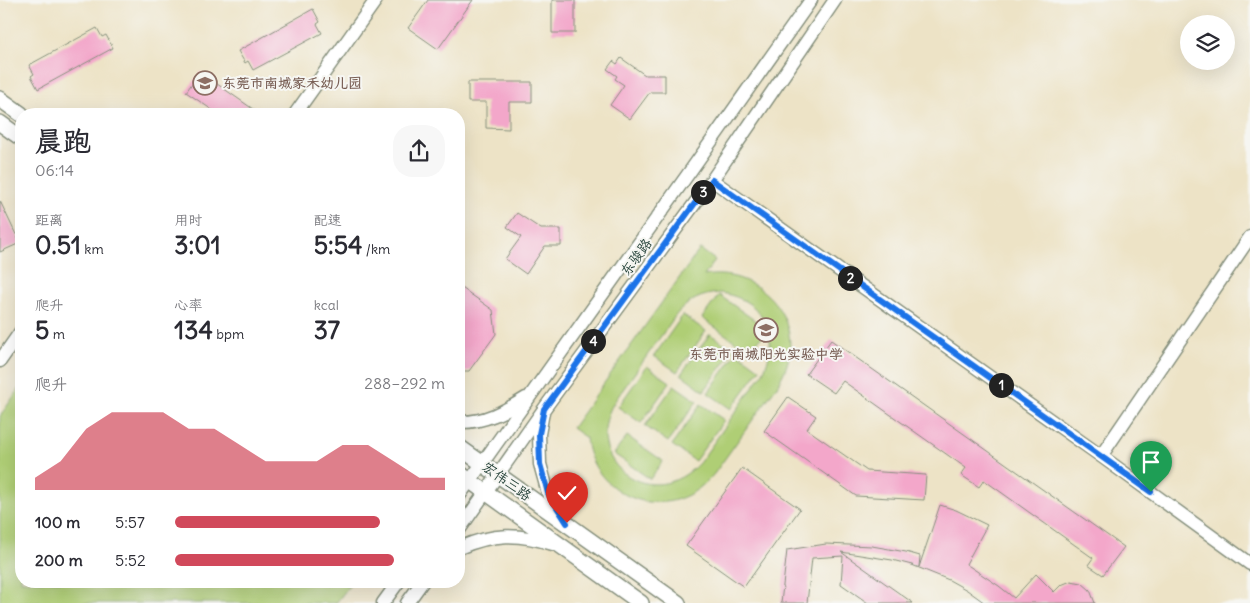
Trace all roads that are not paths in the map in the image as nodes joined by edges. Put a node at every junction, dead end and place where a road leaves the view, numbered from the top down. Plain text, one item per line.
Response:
1 (376, 0) edge
2 (811, 0) edge
3 (835, 0) edge
4 (0, 98) edge
5 (300, 108) edge
6 (15, 109) edge
7 (0, 123) edge
8 (15, 134) edge
9 (712, 180) junction
10 (1250, 237) edge
11 (15, 340) edge
12 (0, 361) edge
13 (530, 396) junction
14 (544, 409) junction
15 (465, 421) edge
16 (465, 451) edge
17 (1101, 456) junction
18 (482, 463) junction
19 (498, 474) junction
20 (465, 476) edge
21 (465, 478) edge
22 (485, 492) junction
23 (465, 521) edge
24 (567, 523) junction
25 (465, 546) edge
26 (560, 546) junction
27 (1250, 564) edge
28 (394, 588) edge
29 (417, 588) edge
30 (383, 603) edge
31 (407, 603) edge
32 (641, 603) edge
33 (678, 603) edge

1 - 5 street
2 - 13 street, 东骏路
3 - 9 street, 东骏路
4 - 6 main road
7 - 8 main road
9 - 14 street, 东骏路
9 - 17 street
10 - 17 street
11 - 12 street
13 - 15 street
13 - 18 street, 东骏路
14 - 19 street, 东骏路
14 - 24 street
16 - 18 main road, 宏伟三路
17 - 27 street
18 - 19 main road, 宏伟三路
18 - 20 street, 东骏路
19 - 22 street, 东骏路
19 - 24 main road, 宏伟三路
21 - 22 main road, 宏伟三路
22 - 23 street, 东骏路
22 - 26 main road, 宏伟三路
24 - 33 main road, 宏伟三路
25 - 26 street
26 - 32 main road, 宏伟三路
28 - 30 street
29 - 31 street

